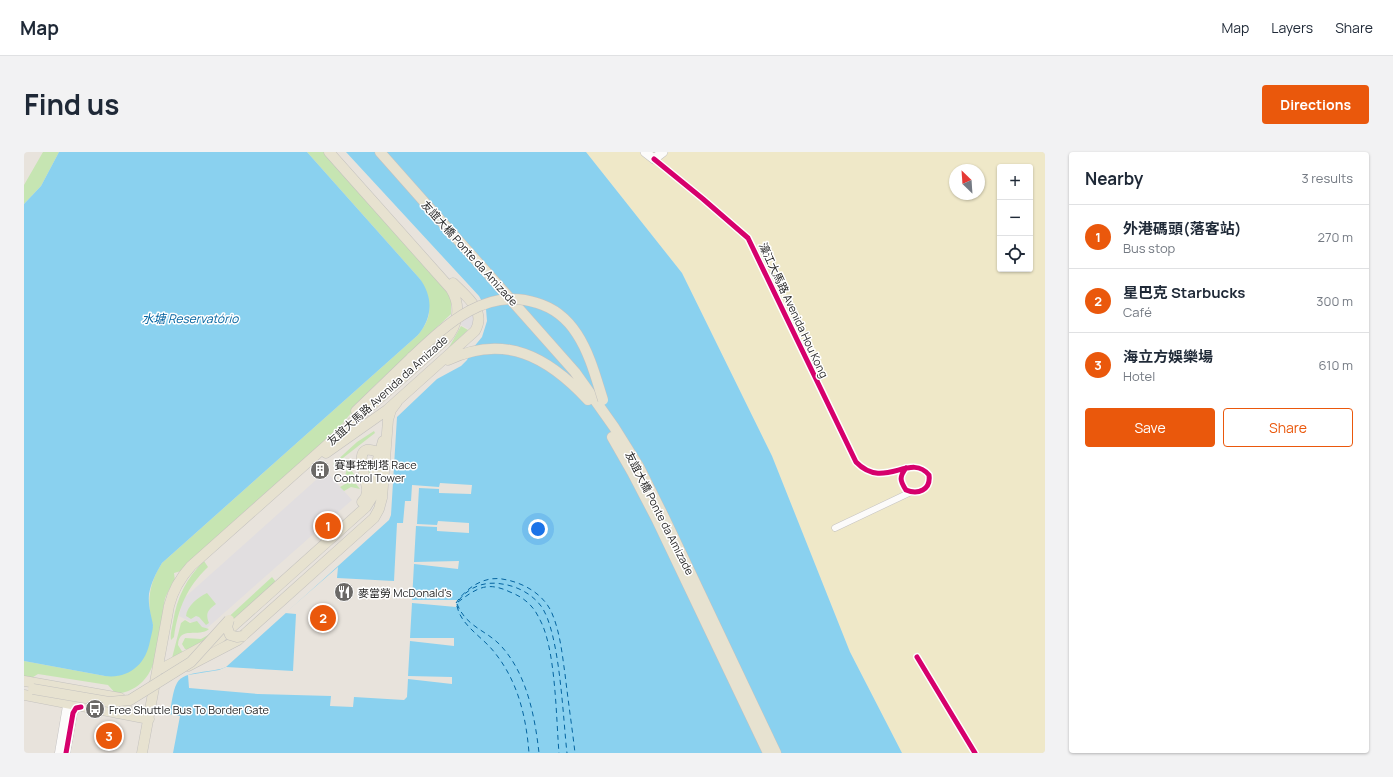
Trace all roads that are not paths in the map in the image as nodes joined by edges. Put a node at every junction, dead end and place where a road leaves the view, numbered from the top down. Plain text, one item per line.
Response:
1 (329, 152) edge
2 (336, 152) edge
3 (371, 152) edge
4 (380, 152) edge
5 (645, 152) edge
6 (663, 152) edge
7 (654, 159) junction
8 (453, 283) junction
9 (438, 365) junction
10 (588, 400) junction
11 (396, 402) junction
12 (388, 423) junction
13 (614, 427) junction
14 (323, 452) junction
15 (379, 453) junction
16 (380, 466) junction
17 (362, 467) junction
18 (906, 468) junction
19 (911, 492) junction
20 (835, 528) dead end
21 (229, 620) junction
22 (243, 636) junction
23 (917, 657) dead end
24 (163, 672) junction
25 (24, 681) edge
26 (27, 688) edge
27 (24, 695) edge
28 (110, 696) junction
29 (65, 703) junction
30 (81, 707) junction
31 (117, 713) junction
32 (149, 719) junction
33 (59, 753) edge
34 (66, 753) edge
35 (142, 753) edge
36 (148, 753) edge
37 (768, 753) edge
38 (776, 753) edge
39 (975, 753) edge

1 - 14 main road, 友誼大馬路 Avenida da Amizade
2 - 8 main road, 友誼大馬路 Avenida da Amizade
3 - 10 main road, 友誼大橋 Ponte da Amizade
4 - 13 main road, 友誼大橋 Ponte da Amizade
5 - 7 main road, 濠江大馬路 Avenida Hou Kong
6 - 7 main road
7 - 18 street, 濠江大馬路 Avenida Hou Kong
8 - 9 main road
8 - 14 main road, 友誼大馬路 Avenida da Amizade
9 - 10 main road
9 - 11 main road
10 - 37 main road, 友誼大橋 Ponte da Amizade
11 - 12 main road
11 - 14 main road
12 - 15 main road
12 - 16 main road
13 - 14 main road, bridge
13 - 38 main road, 友誼大橋 Ponte da Amizade
14 - 24 main road, 友誼大馬路 Avenida da Amizade
15 - 16 main road
15 - 17 main road
16 - 17 main road
16 - 22 main road
16 - 24 main road
17 - 21 main road
18 - 19 street
18 - 19 street
19 - 20 street
21 - 22 main road, bridge
21 - 24 main road, bridge
22 - 24 main road, bridge
23 - 39 street
24 - 26 main road, bridge
24 - 28 main road
24 - 32 main road, 友誼大馬路 Avenida da Amizade
24 - 36 main road, 友誼大馬路 Avenida da Amizade
25 - 28 main road
27 - 29 main road
28 - 31 main road
29 - 30 main road
29 - 33 street
30 - 31 main road
30 - 34 street
31 - 32 main road
32 - 35 main road, 友誼大馬路 Avenida da Amizade

